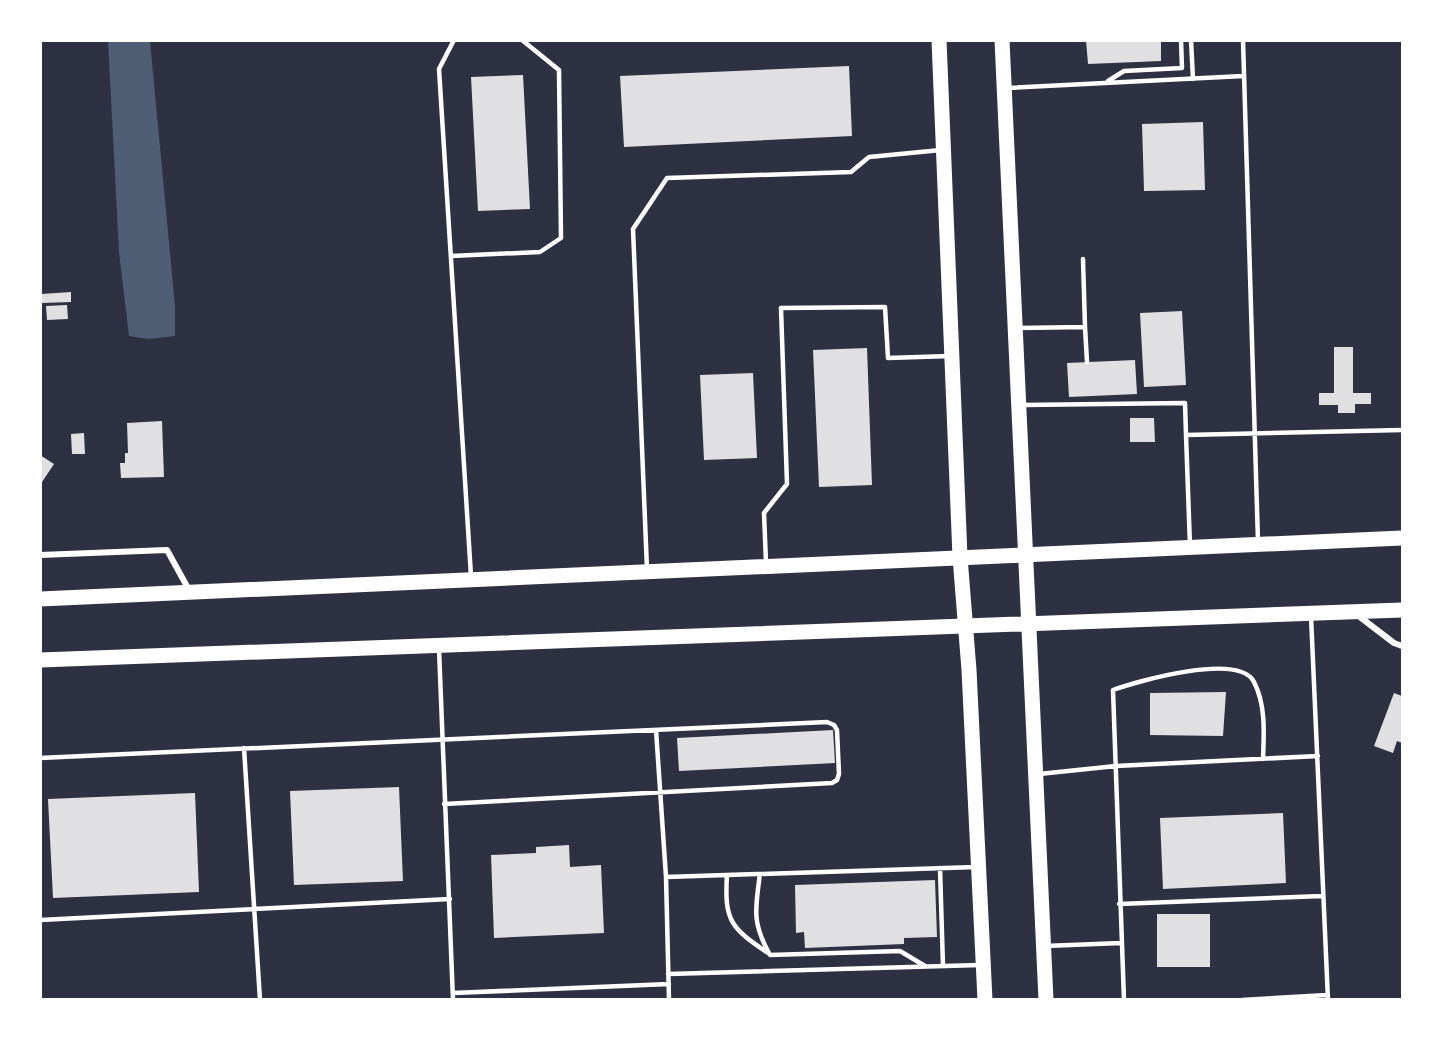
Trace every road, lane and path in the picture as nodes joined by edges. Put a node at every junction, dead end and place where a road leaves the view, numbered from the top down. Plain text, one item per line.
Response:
1 (454, 40) edge
2 (522, 40) edge
3 (939, 40) edge
4 (1002, 40) edge
5 (1182, 40) edge
6 (1191, 40) edge
7 (1243, 40) edge
8 (1243, 76) junction
9 (1193, 79) junction
10 (1105, 82) junction
11 (1004, 88) junction
12 (943, 150) junction
13 (451, 256) junction
14 (1083, 259) dead end
15 (1085, 327) junction
16 (1014, 328) junction
17 (952, 356) junction
18 (1087, 362) dead end
19 (1089, 396) dead end
20 (1017, 405) junction
21 (1089, 405) junction
22 (1402, 430) edge
23 (1255, 434) junction
24 (1186, 435) junction
25 (1402, 538) edge
26 (1258, 543) junction
27 (1190, 547) junction
28 (40, 555) edge
29 (1024, 555) junction
30 (960, 557) junction
31 (766, 566) junction
32 (647, 571) junction
33 (472, 578) junction
34 (190, 590) junction
35 (40, 599) edge
36 (1402, 610) edge
37 (1353, 612) junction
38 (1311, 614) junction
39 (1027, 625) junction
40 (965, 627) junction
41 (438, 645) junction
42 (1402, 646) edge
43 (40, 660) edge
44 (656, 730) junction
45 (440, 739) junction
46 (244, 748) junction
47 (1318, 756) junction
48 (40, 758) edge
49 (1263, 759) junction
50 (1116, 766) junction
51 (1036, 774) junction
52 (660, 792) junction
53 (444, 804) junction
54 (979, 867) junction
55 (940, 868) junction
56 (760, 874) junction
57 (727, 875) junction
58 (666, 877) junction
59 (1322, 896) junction
60 (450, 899) junction
61 (1119, 904) junction
62 (254, 909) junction
63 (40, 920) edge
64 (1120, 943) junction
65 (1043, 946) junction
66 (770, 955) junction
67 (984, 965) junction
68 (943, 966) junction
69 (927, 967) junction
70 (668, 974) junction
71 (669, 984) junction
72 (453, 993) junction
73 (1328, 997) edge
74 (260, 999) edge
75 (453, 999) edge
76 (669, 999) edge
77 (985, 999) edge
78 (1046, 999) edge
79 (1124, 999) edge
80 (1242, 999) edge

1 - 13 lane
2 - 13 lane
3 - 12 main road
4 - 11 main road
5 - 10 lane
6 - 9 lane
7 - 8 lane
8 - 9 lane
8 - 23 lane
9 - 10 lane
10 - 11 lane
11 - 16 main road
12 - 17 main road
12 - 32 lane
13 - 33 lane
14 - 15 lane
15 - 16 lane
15 - 18 lane
16 - 20 main road
17 - 30 main road
17 - 31 lane
19 - 21 lane
20 - 21 lane
20 - 29 main road
21 - 24 lane
22 - 23 lane
23 - 24 lane
23 - 26 lane
24 - 27 lane
25 - 26 main road
26 - 27 main road
27 - 29 main road
28 - 34 street
29 - 30 main road
29 - 39 main road
30 - 31 main road
30 - 40 main road
31 - 32 main road
32 - 33 main road
33 - 34 main road
34 - 35 main road
36 - 37 main road
37 - 38 main road
37 - 42 street
38 - 39 main road
38 - 47 lane
39 - 40 main road
39 - 51 main road
40 - 41 main road
40 - 54 main road
41 - 43 main road
41 - 45 lane
44 - 45 lane
44 - 52 lane
44 - 52 lane
45 - 46 lane
45 - 53 lane
46 - 48 lane
46 - 62 lane
47 - 49 lane
47 - 59 lane
49 - 50 lane
49 - 50 lane
50 - 51 lane
50 - 61 lane
51 - 65 main road
52 - 53 lane
52 - 58 lane
53 - 60 lane
54 - 55 lane
54 - 67 main road
55 - 56 lane
55 - 68 lane
56 - 57 lane
56 - 66 lane
57 - 58 lane
57 - 66 lane
58 - 70 lane
59 - 61 lane
59 - 73 lane
60 - 62 lane
60 - 72 lane
61 - 64 lane
62 - 63 lane
62 - 74 lane
64 - 65 lane
64 - 79 lane
65 - 78 main road
66 - 69 lane
67 - 68 lane
67 - 77 main road
68 - 69 lane
69 - 70 lane
70 - 71 lane
71 - 72 lane
71 - 76 lane
72 - 75 lane
73 - 80 lane

